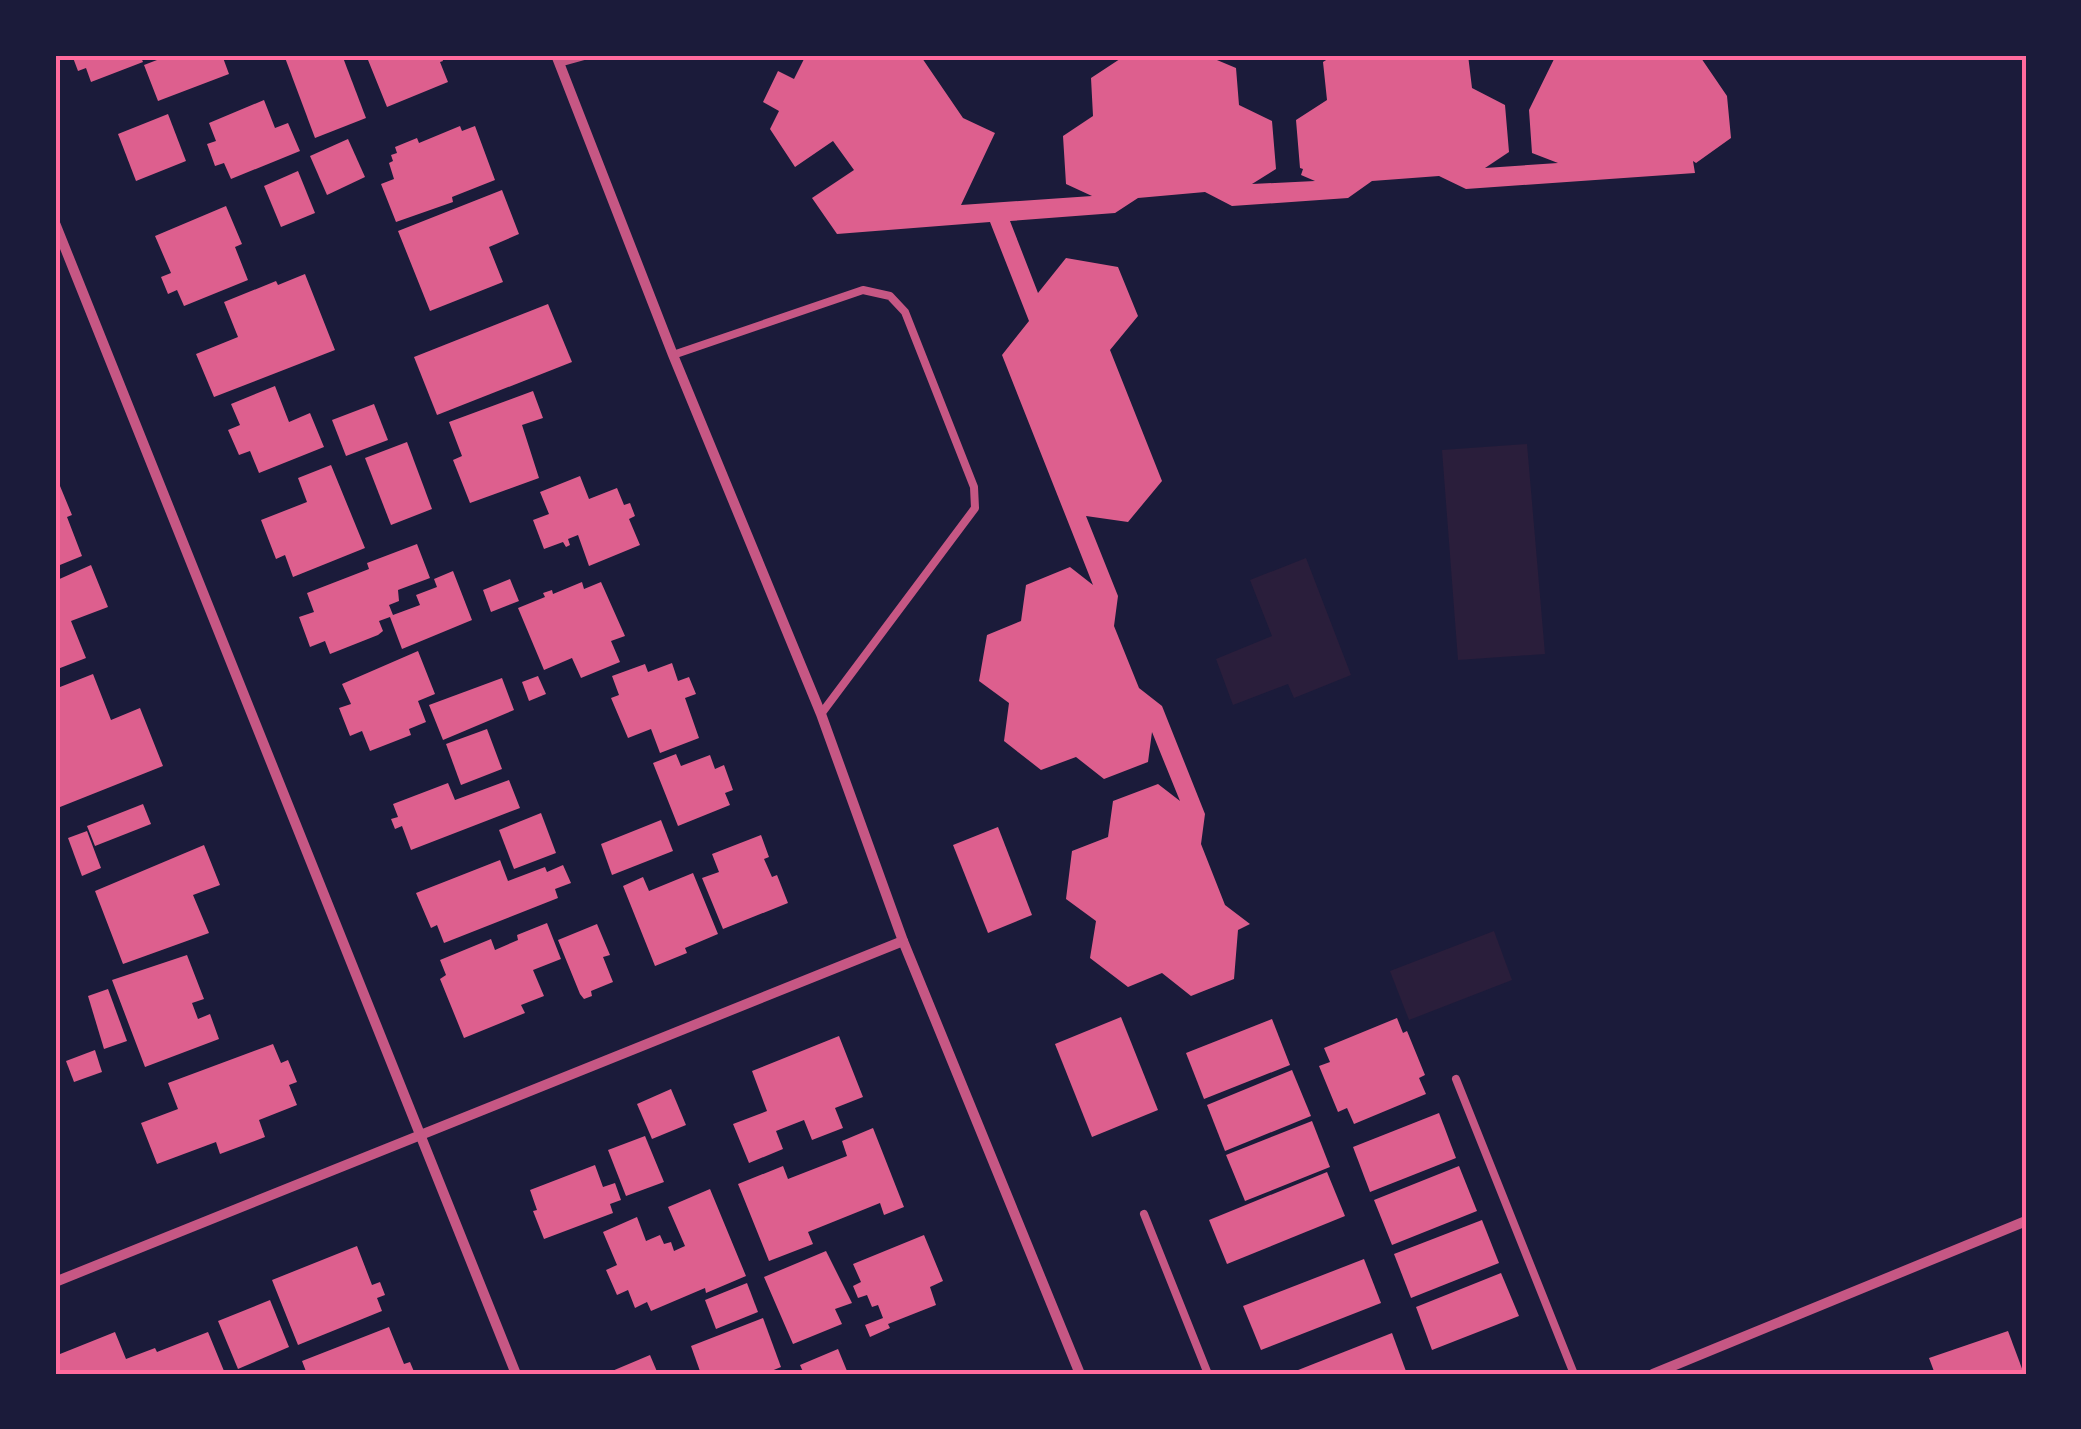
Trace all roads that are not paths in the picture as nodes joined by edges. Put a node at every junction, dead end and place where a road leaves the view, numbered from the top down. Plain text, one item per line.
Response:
1 (588, 55) edge
2 (557, 59) edge
3 (55, 223) edge
4 (673, 354) junction
5 (821, 714) junction
6 (902, 941) junction
7 (1456, 1079) dead end
8 (419, 1136) junction
9 (1144, 1214) dead end
10 (2026, 1221) edge
11 (55, 1282) edge
12 (516, 1374) edge
13 (1080, 1374) edge
14 (1208, 1374) edge
15 (1574, 1374) edge
16 (1653, 1374) edge

1 - 2 lane
2 - 4 street
3 - 8 street
4 - 5 street
4 - 5 lane
5 - 6 street
6 - 8 street
6 - 13 street
7 - 15 lane
8 - 11 street
8 - 12 street
9 - 14 lane
10 - 16 street

